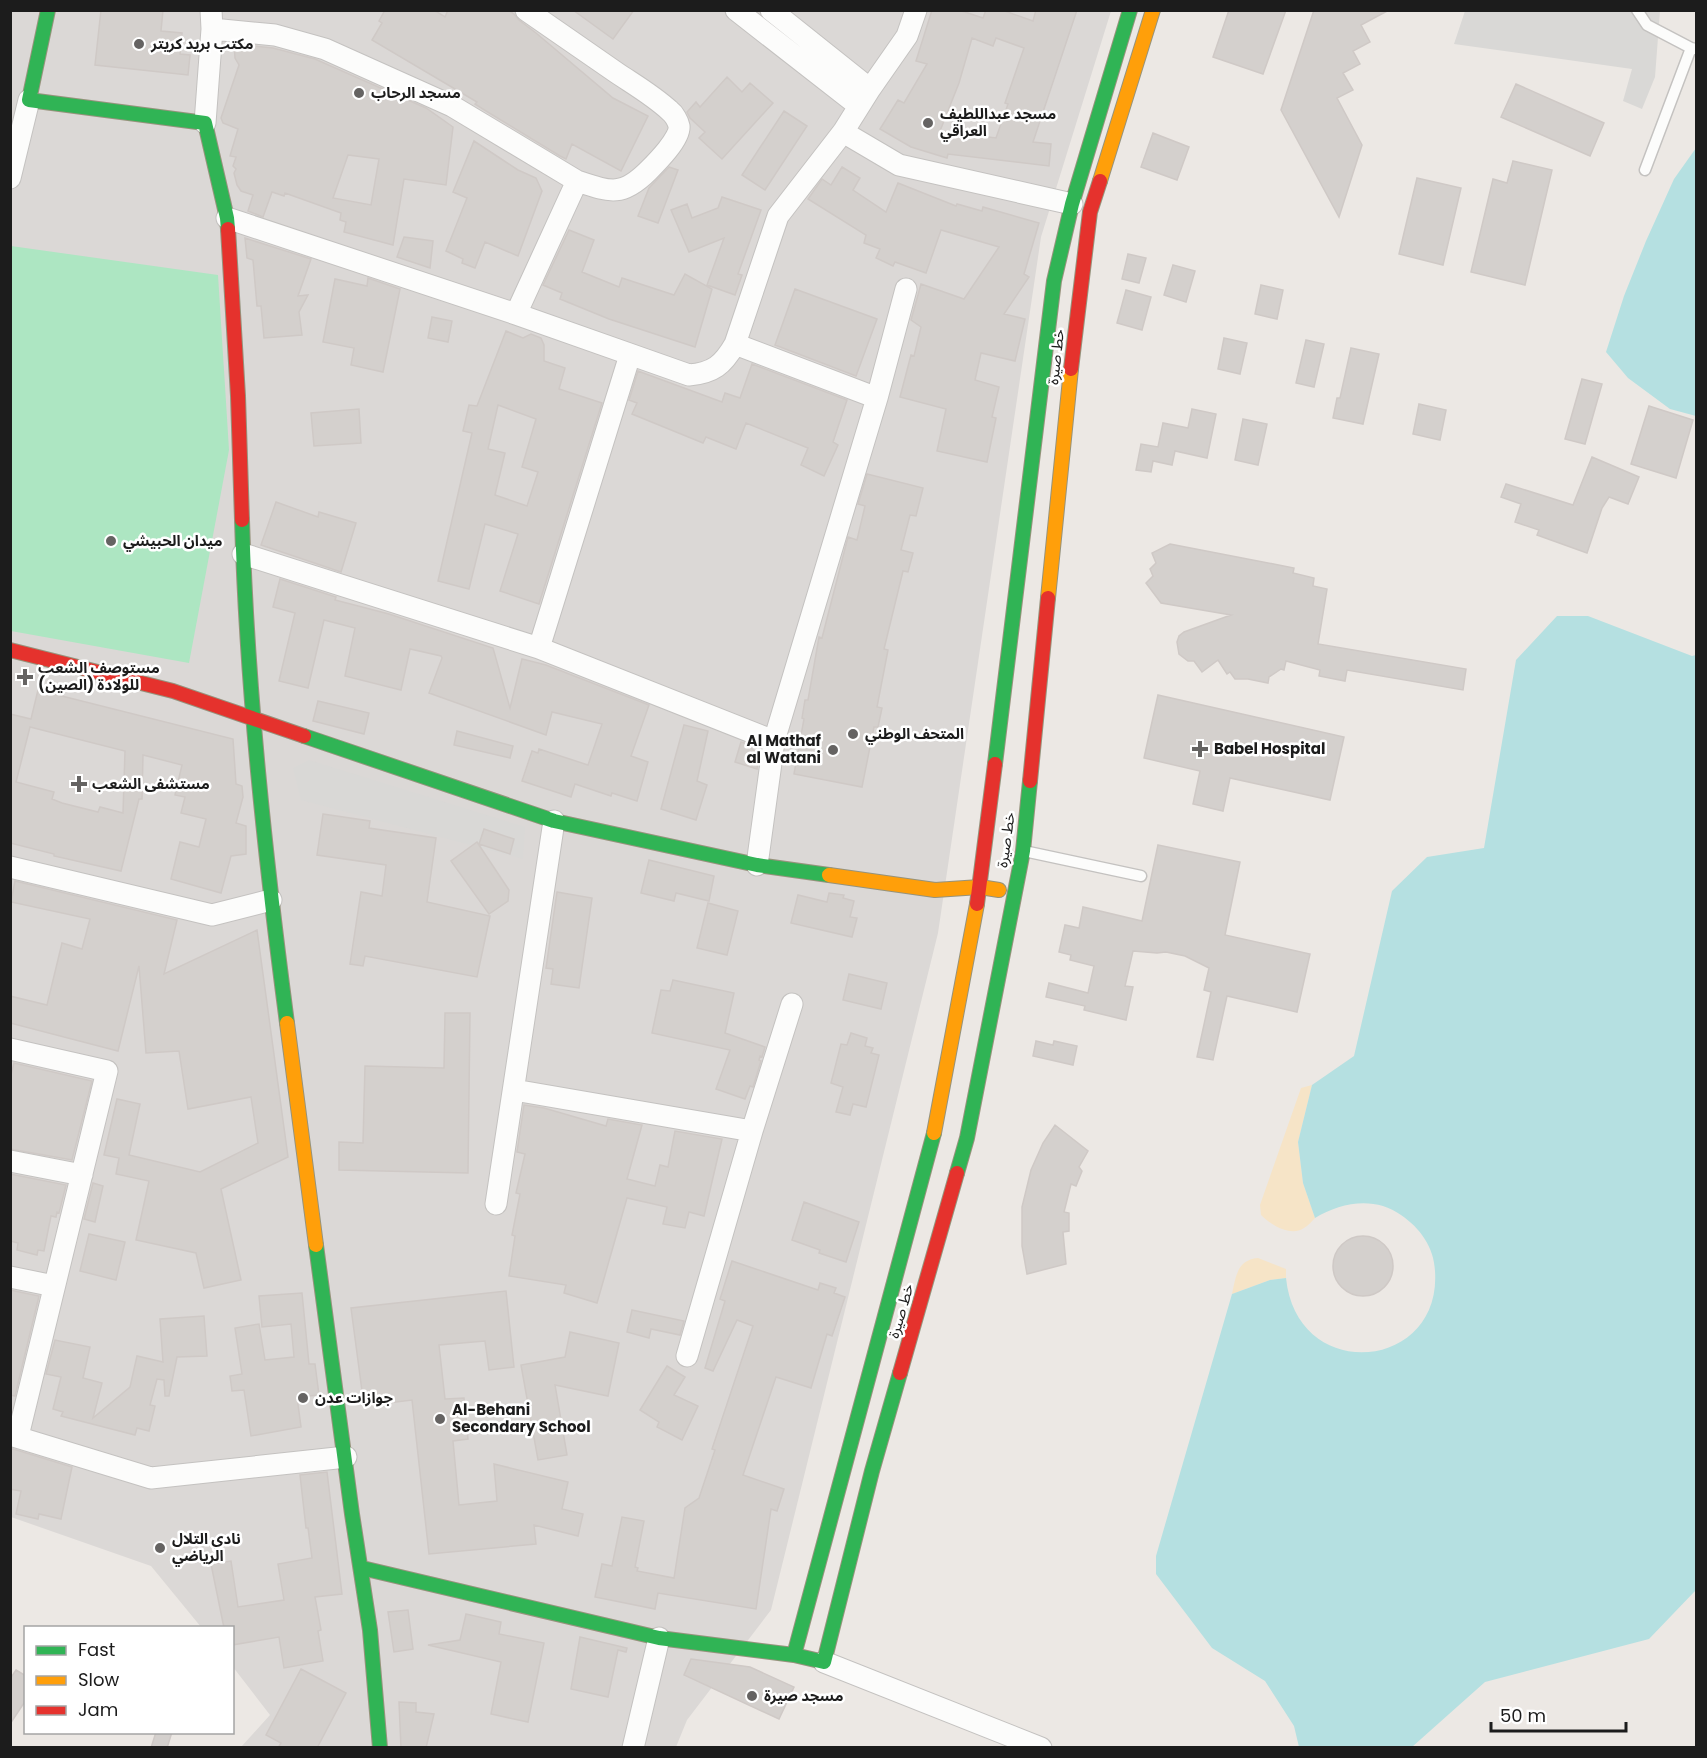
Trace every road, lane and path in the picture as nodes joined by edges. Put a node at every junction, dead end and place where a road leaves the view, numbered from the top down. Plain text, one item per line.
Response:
1 (48, 10) edge
2 (526, 10) edge
3 (736, 10) edge
4 (771, 10) edge
5 (916, 10) edge
6 (1130, 10) edge
7 (1153, 10) edge
8 (1636, 10) edge
9 (211, 20) edge
10 (1694, 48) edge
11 (864, 98) junction
12 (29, 100) junction
13 (205, 123) junction
14 (843, 132) junction
15 (1645, 170) dead end
16 (10, 178) edge
17 (577, 181) junction
18 (1081, 208) junction
19 (227, 218) junction
20 (906, 289) dead end
21 (516, 314) junction
22 (735, 344) junction
23 (630, 355) junction
24 (877, 398) junction
25 (243, 555) junction
26 (539, 648) junction
27 (10, 650) edge
28 (252, 717) junction
29 (774, 741) junction
30 (554, 821) junction
31 (1023, 851) junction
32 (757, 865) junction
33 (10, 867) edge
34 (1141, 876) dead end
35 (980, 887) junction
36 (1014, 893) junction
37 (271, 900) junction
38 (792, 1004) dead end
39 (10, 1049) edge
40 (514, 1090) junction
41 (752, 1131) junction
42 (10, 1161) edge
43 (82, 1175) junction
44 (496, 1204) dead end
45 (10, 1277) edge
46 (54, 1286) junction
47 (687, 1356) dead end
48 (14, 1435) edge
49 (346, 1457) junction
50 (362, 1568) junction
51 (659, 1638) junction
52 (794, 1655) junction
53 (824, 1662) junction
54 (378, 1745) edge
55 (633, 1748) edge
56 (1041, 1748) edge

1 - 12 street
2 - 17 street
3 - 11 street
4 - 11 street
5 - 11 street
6 - 18 street, خط صيرة
7 - 18 street, خط صيرة
8 - 10 lane
9 - 13 street
9 - 17 street
10 - 15 lane
11 - 14 street
12 - 13 street
12 - 16 street
13 - 19 street
14 - 18 street
14 - 22 street
17 - 21 street
18 - 31 street, خط صيرة
18 - 35 street, خط صيرة
19 - 21 street
19 - 25 street
20 - 24 street
21 - 23 street
22 - 23 street
22 - 24 street
23 - 26 street
24 - 29 street
25 - 26 street
25 - 28 street
26 - 29 street
27 - 28 street
28 - 30 street
28 - 37 street
29 - 32 street
30 - 32 street
30 - 40 street
31 - 34 lane
31 - 36 street, خط صيرة
32 - 35 street
33 - 37 street
35 - 36 street
35 - 52 street, خط صيرة
36 - 53 street, خط صيرة
37 - 49 street
38 - 41 street
39 - 43 street
40 - 41 street
40 - 44 street
41 - 47 street
42 - 43 street
43 - 46 street
45 - 46 street
46 - 48 street
48 - 49 street
49 - 50 street
50 - 51 street
50 - 54 street
51 - 52 street
51 - 55 street
52 - 53 street
53 - 56 street

